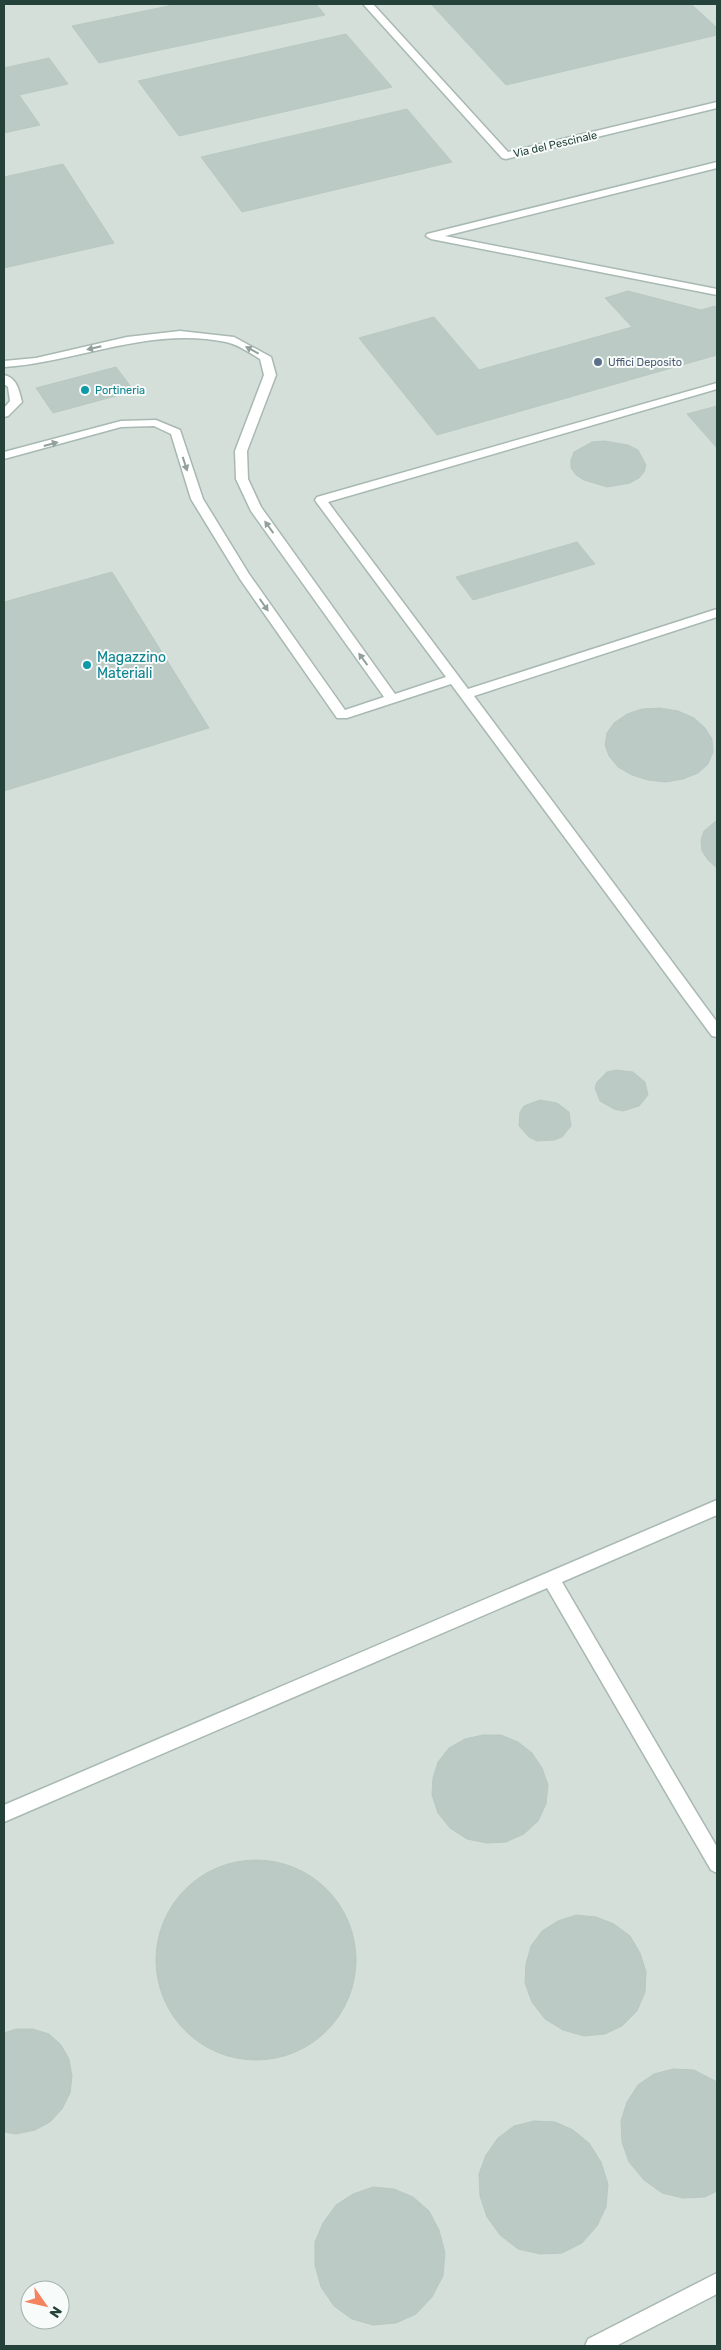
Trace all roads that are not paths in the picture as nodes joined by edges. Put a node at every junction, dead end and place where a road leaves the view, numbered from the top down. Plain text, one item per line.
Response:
1 (368, 4) edge
2 (717, 105) edge
3 (717, 165) edge
4 (717, 292) edge
5 (4, 364) edge
6 (4, 378) edge
7 (717, 386) edge
8 (4, 414) edge
9 (4, 456) edge
10 (717, 613) edge
11 (454, 679) junction
12 (466, 694) junction
13 (392, 699) junction
14 (717, 1032) edge
15 (717, 1507) edge
16 (551, 1579) junction
17 (4, 1814) edge
18 (717, 1864) edge
19 (717, 2282) edge
20 (596, 2346) edge

1 - 2 street, Via del Pescinale
3 - 4 street
13 -> 5 street
6 - 8 street
7 - 11 street
9 -> 13 street
10 - 12 street
11 - 12 street
11 - 13 street
12 - 14 street
15 - 16 street
16 - 17 street
16 - 18 street
19 - 20 street

